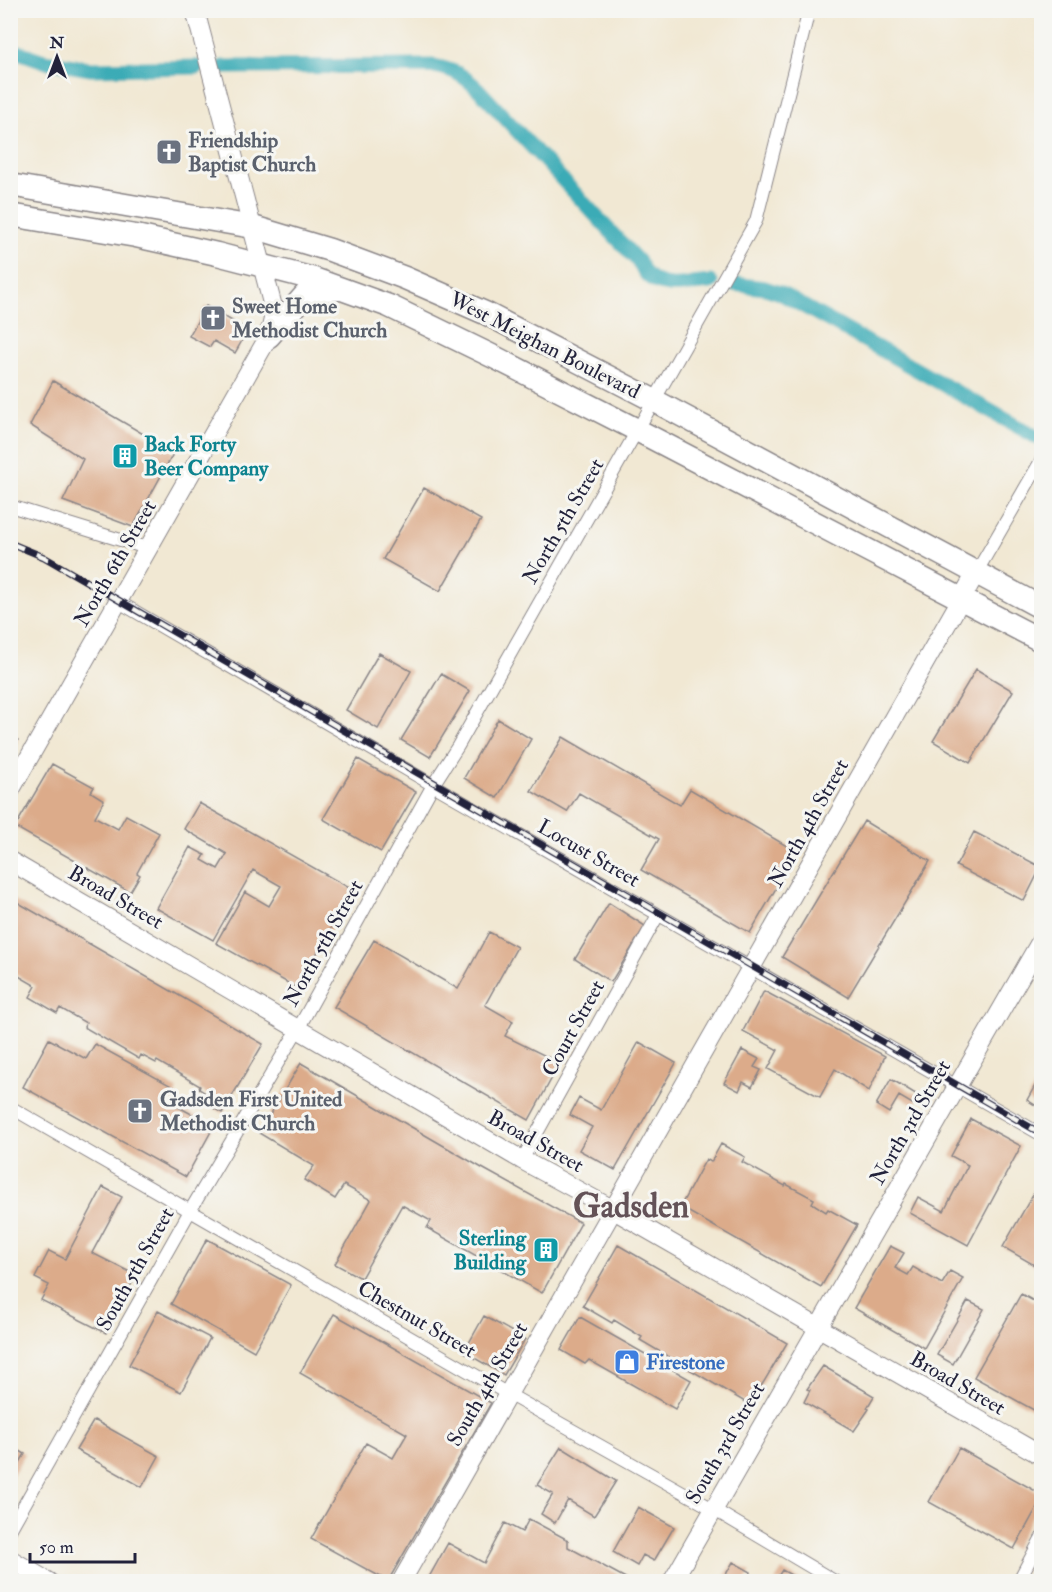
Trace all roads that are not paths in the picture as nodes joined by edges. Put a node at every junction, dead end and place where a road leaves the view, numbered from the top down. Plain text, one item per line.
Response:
1 (195, 10) edge
2 (809, 10) edge
3 (10, 185) edge
4 (10, 215) edge
5 (253, 227) junction
6 (263, 266) junction
7 (340, 288) junction
8 (269, 336) junction
9 (655, 401) junction
10 (637, 430) junction
11 (1041, 459) edge
12 (10, 506) edge
13 (150, 549) junction
14 (976, 573) junction
15 (960, 599) junction
16 (119, 602) junction
17 (1041, 608) edge
18 (1041, 641) edge
19 (433, 785) junction
20 (10, 791) edge
21 (10, 861) edge
22 (658, 915) junction
23 (1041, 939) edge
24 (751, 969) junction
25 (298, 1029) junction
26 (956, 1086) junction
27 (10, 1107) edge
28 (1041, 1136) edge
29 (522, 1160) junction
30 (612, 1209) junction
31 (190, 1211) junction
32 (816, 1328) junction
33 (508, 1394) junction
34 (1041, 1456) edge
35 (713, 1509) junction
36 (10, 1530) edge
37 (1041, 1537) edge
38 (10, 1559) edge
39 (49, 1581) edge
40 (401, 1581) edge
41 (672, 1581) edge
42 (836, 1581) edge
43 (1018, 1581) edge

1 - 5 street, North 6th Street
2 - 9 street, North 5th Street
3 - 5 highway, West Meighan Boulevard
4 - 6 highway, West Meighan Boulevard
5 - 6 street, North 6th Street
5 - 9 highway, West Meighan Boulevard
6 - 7 highway, West Meighan Boulevard
6 - 8 street, North 6th Street
7 - 8 highway
7 - 10 highway, West Meighan Boulevard
8 - 13 street, North 6th Street
9 - 10 street, North 5th Street
9 - 14 highway, West Meighan Boulevard
10 - 15 highway, West Meighan Boulevard
10 - 19 street, North 5th Street
11 - 14 street, North 4th Street
12 - 13 street
13 - 16 street, North 6th Street
14 - 15 street, North 4th Street
14 - 17 highway, West Meighan Boulevard
15 - 18 highway, West Meighan Boulevard
15 - 24 street, North 4th Street
16 - 19 street, Locust Street
16 - 20 street, North 6th Street
19 - 22 street, Locust Street
19 - 25 street, North 5th Street
21 - 25 street, Broad Street
22 - 24 street, Locust Street
22 - 29 street, Court Street
23 - 26 street, North 3rd Street
24 - 26 street, Locust Street
24 - 30 street, North 4th Street
25 - 29 street, Broad Street
25 - 31 street, South 5th Street
26 - 28 street, Locust Street
26 - 32 street, North 3rd Street
27 - 31 street, Chestnut Street
29 - 30 street, Broad Street
30 - 32 street, Broad Street
30 - 33 street, South 4th Street
31 - 33 street, Chestnut Street
31 - 36 street, South 5th Street
32 - 34 street, Broad Street
32 - 35 street, South 3rd Street
33 - 35 street, Chestnut Street
33 - 40 street, South 4th Street
35 - 41 street, South 3rd Street
35 - 42 street, Chestnut Street
37 - 43 street
38 - 39 street

